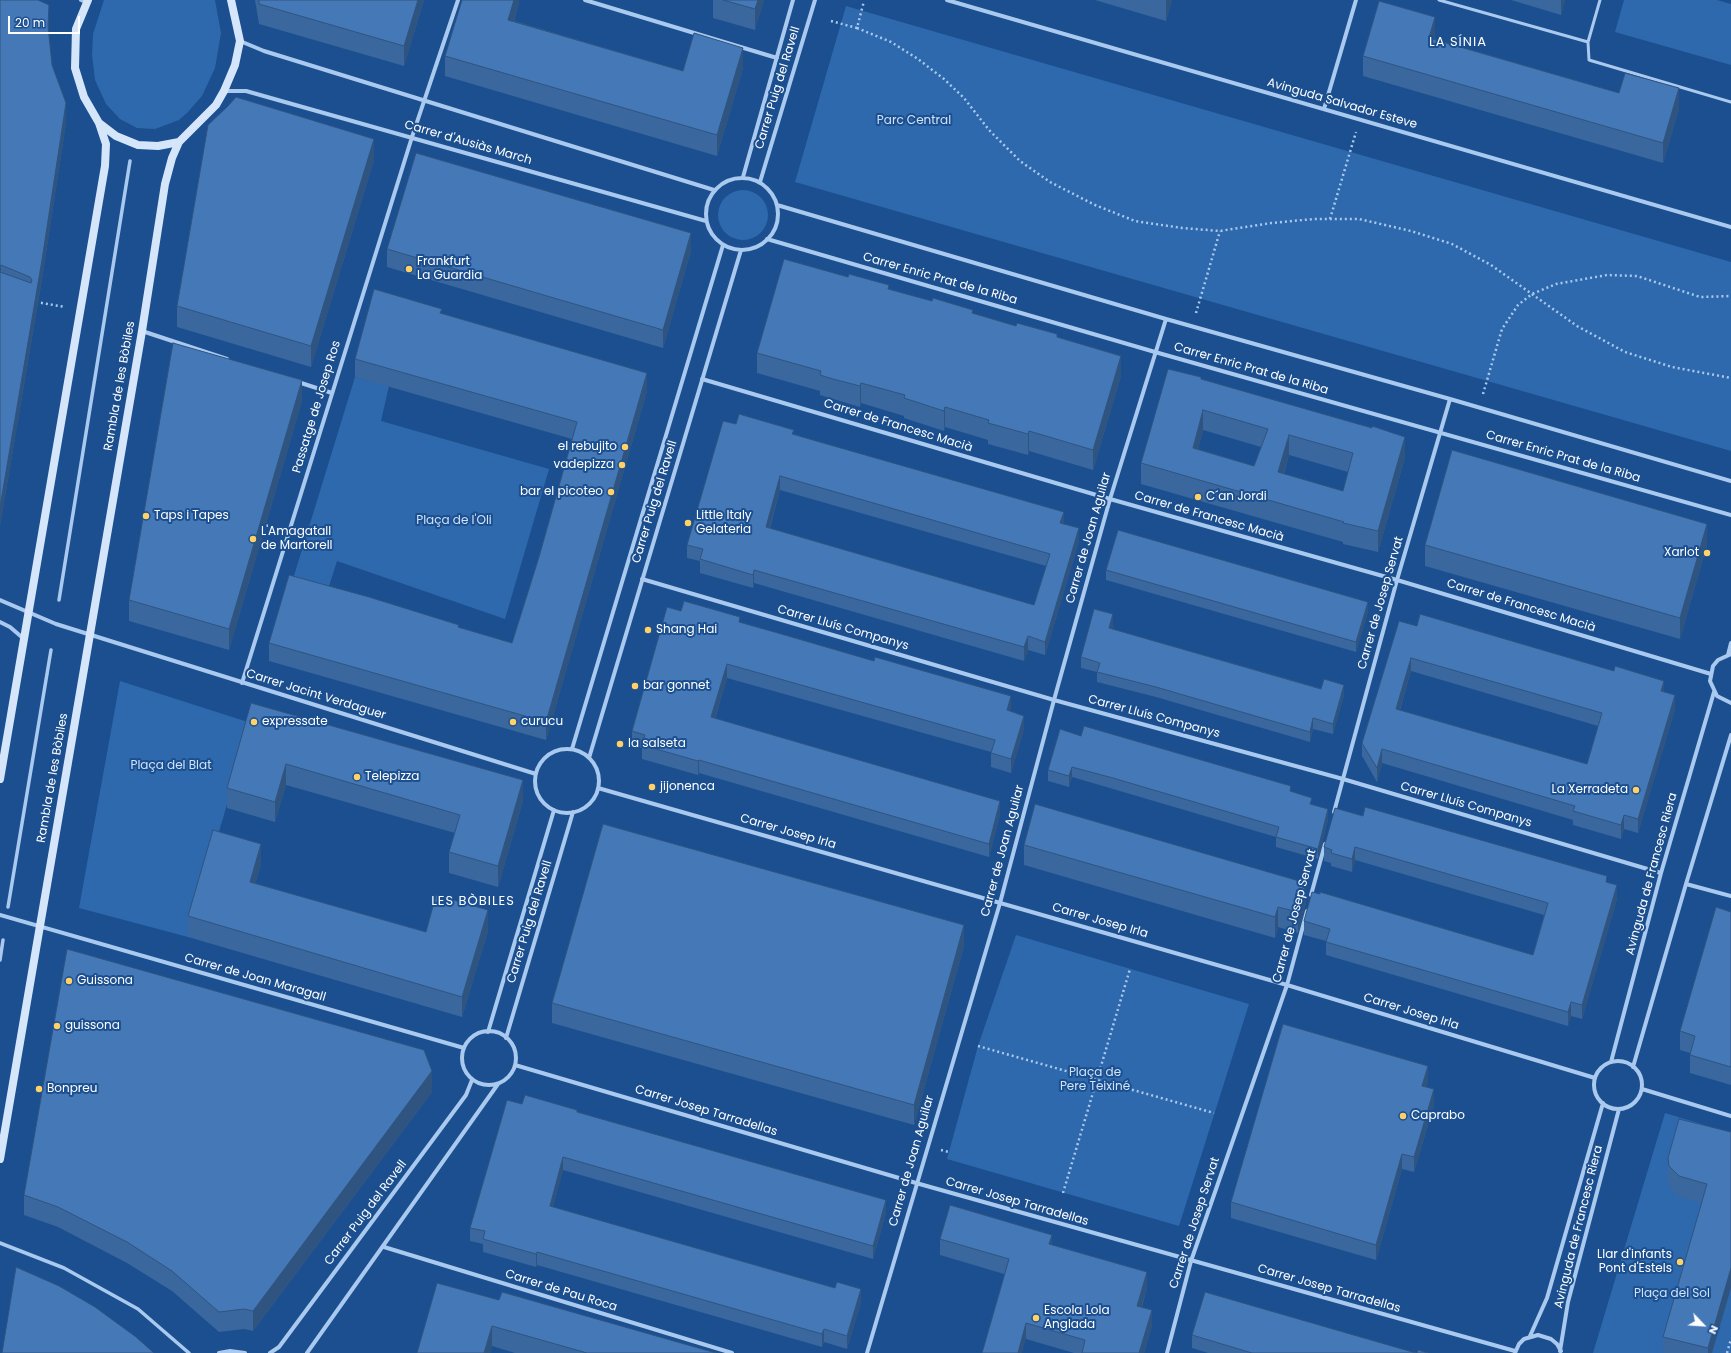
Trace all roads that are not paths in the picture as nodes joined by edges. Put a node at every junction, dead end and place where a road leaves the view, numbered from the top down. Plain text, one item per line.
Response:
1 (231, 0) edge
2 (458, 0) edge
3 (585, 0) edge
4 (793, 0) edge
5 (815, 0) edge
6 (947, 0) edge
7 (1356, 0) edge
8 (1439, 0) edge
9 (1600, 0) edge
10 (85, 1) edge
11 (240, 41) junction
12 (1588, 42) junction
13 (777, 58) junction
14 (224, 91) junction
15 (425, 101) junction
16 (1731, 102) edge
17 (1324, 109) junction
18 (99, 123) junction
19 (412, 137) junction
20 (179, 142) junction
21 (130, 161) dead end
22 (742, 178) junction
23 (760, 182) junction
24 (714, 190) junction
25 (777, 205) junction
26 (706, 221) junction
27 (1731, 227) edge
28 (767, 240) junction
29 (723, 245) junction
30 (740, 250) junction
31 (1166, 319) junction
32 (142, 331) junction
33 (1155, 352) junction
34 (233, 361) edge
35 (702, 378) junction
36 (294, 381) edge
37 (332, 393) junction
38 (1450, 399) junction
39 (1440, 433) junction
40 (1731, 481) edge
41 (1110, 500) junction
42 (1731, 515) edge
43 (642, 579) junction
44 (1397, 580) junction
45 (0, 600) edge
46 (59, 600) dead end
47 (28, 611) junction
48 (0, 622) edge
49 (90, 635) junction
50 (24, 639) junction
51 (1731, 643) edge
52 (51, 650) dead end
53 (1730, 654) edge
54 (1711, 674) junction
55 (242, 683) junction
56 (1714, 692) junction
57 (1054, 700) junction
58 (1731, 703) edge
59 (1731, 735) edge
60 (572, 749) junction
61 (589, 758) junction
62 (536, 774) junction
63 (0, 779) edge
64 (1343, 779) junction
65 (598, 788) junction
66 (554, 810) junction
67 (573, 812) junction
68 (1333, 817) edge
69 (1326, 840) edge
70 (1661, 873) junction
71 (1686, 884) junction
72 (1731, 896) edge
73 (1310, 901) edge
74 (1000, 903) junction
75 (8, 907) dead end
76 (1308, 908) edge
77 (0, 915) edge
78 (40, 925) junction
79 (3, 940) dead end
80 (0, 960) edge
81 (1287, 985) junction
82 (488, 1032) junction
83 (506, 1038) junction
84 (464, 1048) junction
85 (1611, 1062) junction
86 (515, 1065) junction
87 (1633, 1066) junction
88 (1594, 1078) junction
89 (472, 1080) junction
90 (498, 1084) junction
91 (1642, 1089) junction
92 (1603, 1103) junction
93 (1619, 1109) junction
94 (1731, 1116) edge
95 (0, 1159) edge
96 (916, 1183) junction
97 (0, 1243) edge
98 (384, 1247) junction
99 (1191, 1261) junction
100 (1530, 1336) junction
101 (1515, 1352) edge
102 (1561, 1352) edge
103 (190, 1353) edge
104 (219, 1353) edge
105 (245, 1353) edge
106 (270, 1353) edge
107 (307, 1353) edge
108 (732, 1353) edge
109 (867, 1353) edge
110 (1167, 1353) edge

1 - 11 main road
2 - 15 street, Passatge de Josep Ros
3 - 13 street
4 - 13 street, Carrer Puig del Ravell
5 - 23 street, Carrer Puig del Ravell
6 - 17 street, Avinguda Salvador Esteve
7 - 17 street
8 - 12 lane
9 - 12 lane
10 - 18 main road
11 - 14 main road
11 - 15 street
12 - 16 lane
13 - 22 street, Carrer Puig del Ravell
14 - 19 street, Carrer d'Ausiàs March
14 - 20 main road
15 - 19 street, Passatge de Josep Ros
15 - 24 street
17 - 27 street, Avinguda Salvador Esteve
18 - 20 main road
18 - 47 main road
19 - 26 street, Carrer d'Ausiàs March
19 - 37 street, Passatge de Josep Ros
20 - 32 main road, Rambla de les Bòbiles
21 - 46 street, Rambla de les Bòbiles
22 - 23 street
22 - 24 street
23 - 25 street
24 - 26 street
25 - 28 street
25 - 31 street, Carrer Enric Prat de la Riba
26 - 29 street
28 - 30 street
28 - 33 street, Carrer Enric Prat de la Riba
29 - 30 street
29 - 60 street, Carrer Puig del Ravell
30 - 35 street, Carrer Puig del Ravell
31 - 33 street, Carrer de Joan Aguilar
31 - 38 street, Carrer Enric Prat de la Riba
32 - 34 street
32 - 49 main road, Rambla de les Bòbiles
33 - 39 street, Carrer Enric Prat de la Riba
33 - 41 street, Carrer de Joan Aguilar
35 - 41 street, Carrer de Francesc Macià
35 - 43 street, Carrer Puig del Ravell
36 - 37 street
37 - 55 street, Passatge de Josep Ros
38 - 39 street, Carrer de Josep Servat
38 - 40 street, Carrer Enric Prat de la Riba
39 - 42 street, Carrer Enric Prat de la Riba
39 - 44 street, Carrer de Josep Servat
41 - 44 street, Carrer de Francesc Macià
41 - 57 street, Carrer de Joan Aguilar
43 - 57 street, Carrer Lluís Companys
43 - 61 street, Carrer Puig del Ravell
44 - 54 street, Carrer de Francesc Macià
44 - 64 street, Carrer de Josep Servat
45 - 47 street
47 - 49 street
47 - 50 main road
48 - 50 street
49 - 55 street, Carrer Jacint Verdaguer
49 - 78 main road, Rambla de les Bòbiles
50 - 63 main road
51 - 53 street
52 - 75 street, Rambla de les Bòbiles
53 - 54 street
54 - 56 street
55 - 62 street, Carrer Jacint Verdaguer
56 - 58 street
56 - 70 street, Avinguda de Francesc Riera
57 - 64 street, Carrer Lluís Companys
57 - 74 street, Carrer de Joan Aguilar
59 - 71 street
60 - 61 street
60 - 62 street
61 - 65 street
62 - 66 street
64 - 68 street, Carrer de Josep Servat
64 - 70 street, Carrer Lluís Companys
65 - 67 street
65 - 74 street, Carrer Josep Irla
66 - 67 street
66 - 82 street, Carrer Puig del Ravell
67 - 83 street, Carrer Puig del Ravell
69 - 73 street, Carrer de Josep Servat
70 - 85 street, Avinguda de Francesc Riera
71 - 72 street
71 - 87 street
74 - 81 street, Carrer Josep Irla
74 - 96 street, Carrer de Joan Aguilar
76 - 81 street, Carrer de Josep Servat
77 - 78 street
78 - 84 street, Carrer de Joan Maragall
78 - 95 main road, Rambla de les Bòbiles
79 - 80 street
81 - 88 street, Carrer Josep Irla
81 - 99 street, Carrer de Josep Servat
82 - 83 street
82 - 84 street
83 - 86 street
84 - 89 street
85 - 87 street
85 - 88 street
86 - 90 street
86 - 96 street, Carrer Josep Tarradellas
87 - 91 street
88 - 92 street
89 - 90 street
89 - 106 street, Carrer Puig del Ravell
90 - 98 street
91 - 93 street
91 - 94 street
92 - 93 street
92 - 100 street, Avinguda de Francesc Riera
93 - 102 street, Avinguda de Francesc Riera
96 - 99 street, Carrer Josep Tarradellas
96 - 109 street, Carrer de Joan Aguilar
97 - 103 street
98 - 107 street
98 - 108 street, Carrer de Pau Roca
99 - 101 street, Carrer Josep Tarradellas
99 - 110 street, Carrer de Josep Servat
100 - 101 street
100 - 102 street
104 - 105 street

